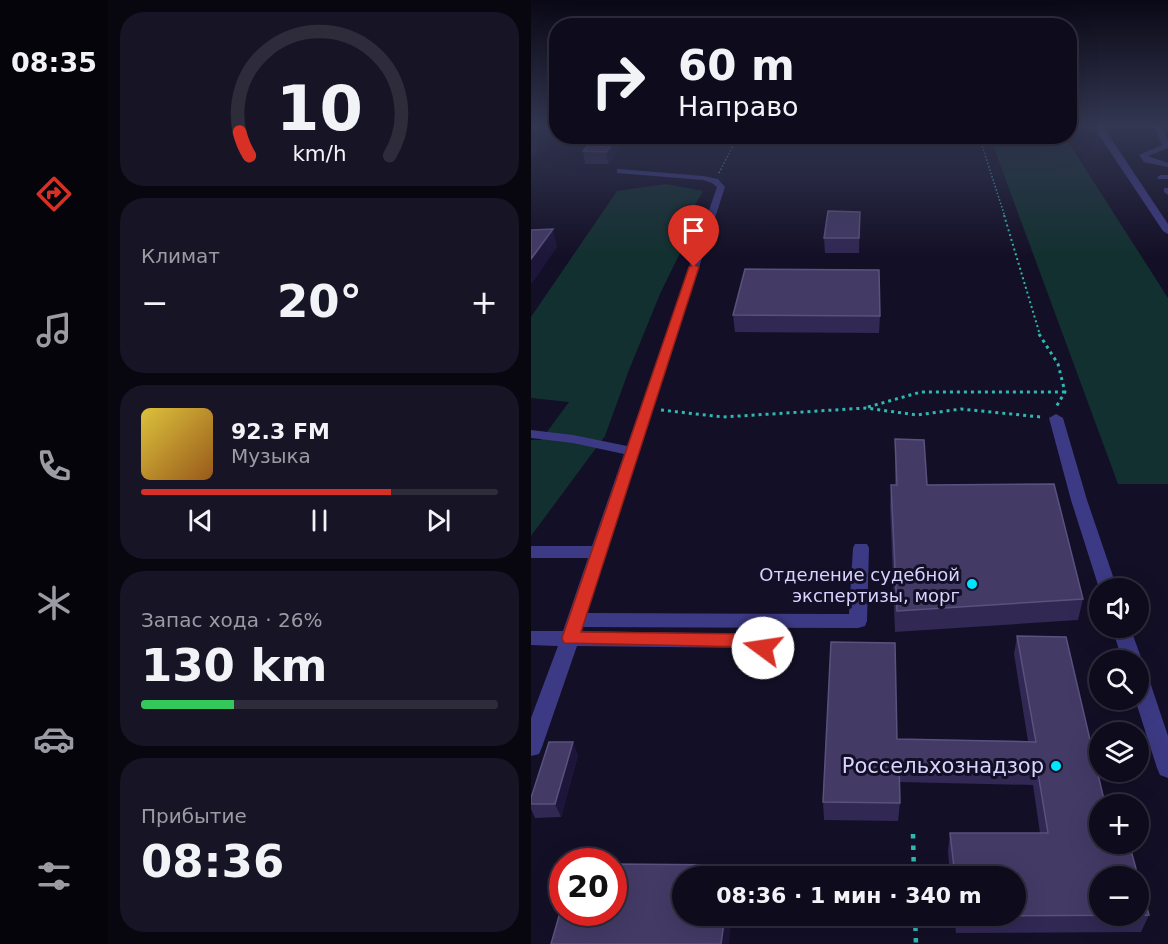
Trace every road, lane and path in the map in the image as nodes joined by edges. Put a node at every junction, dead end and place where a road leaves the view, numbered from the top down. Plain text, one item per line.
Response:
1 (721, 169) edge
2 (990, 169) edge
3 (1126, 169) edge
4 (620, 171) dead end
5 (710, 179) junction
6 (1168, 231) edge
7 (1065, 392) junction
8 (866, 408) junction
9 (644, 414) junction
10 (1056, 418) junction
11 (531, 434) edge
12 (631, 451) junction
13 (861, 548) dead end
14 (531, 552) edge
15 (599, 552) junction
16 (1105, 578) edge
17 (573, 629) junction
18 (531, 638) edge
19 (763, 648) dead end
20 (1149, 710) edge
21 (531, 747) edge
22 (1168, 768) edge
23 (913, 834) dead end
24 (914, 866) edge
25 (915, 926) edge
26 (916, 944) edge

1 - 5 path
2 - 7 path
3 - 6 street
4 - 5 street
5 - 9 street
7 - 8 path
7 - 10 path
8 - 9 path
8 - 10 path
9 - 12 street
10 - 16 street
11 - 12 street
12 - 15 street
13 - 17 street
14 - 15 street
15 - 17 street
17 - 18 street
17 - 19 street
17 - 21 street
20 - 22 street
23 - 24 path
25 - 26 path

